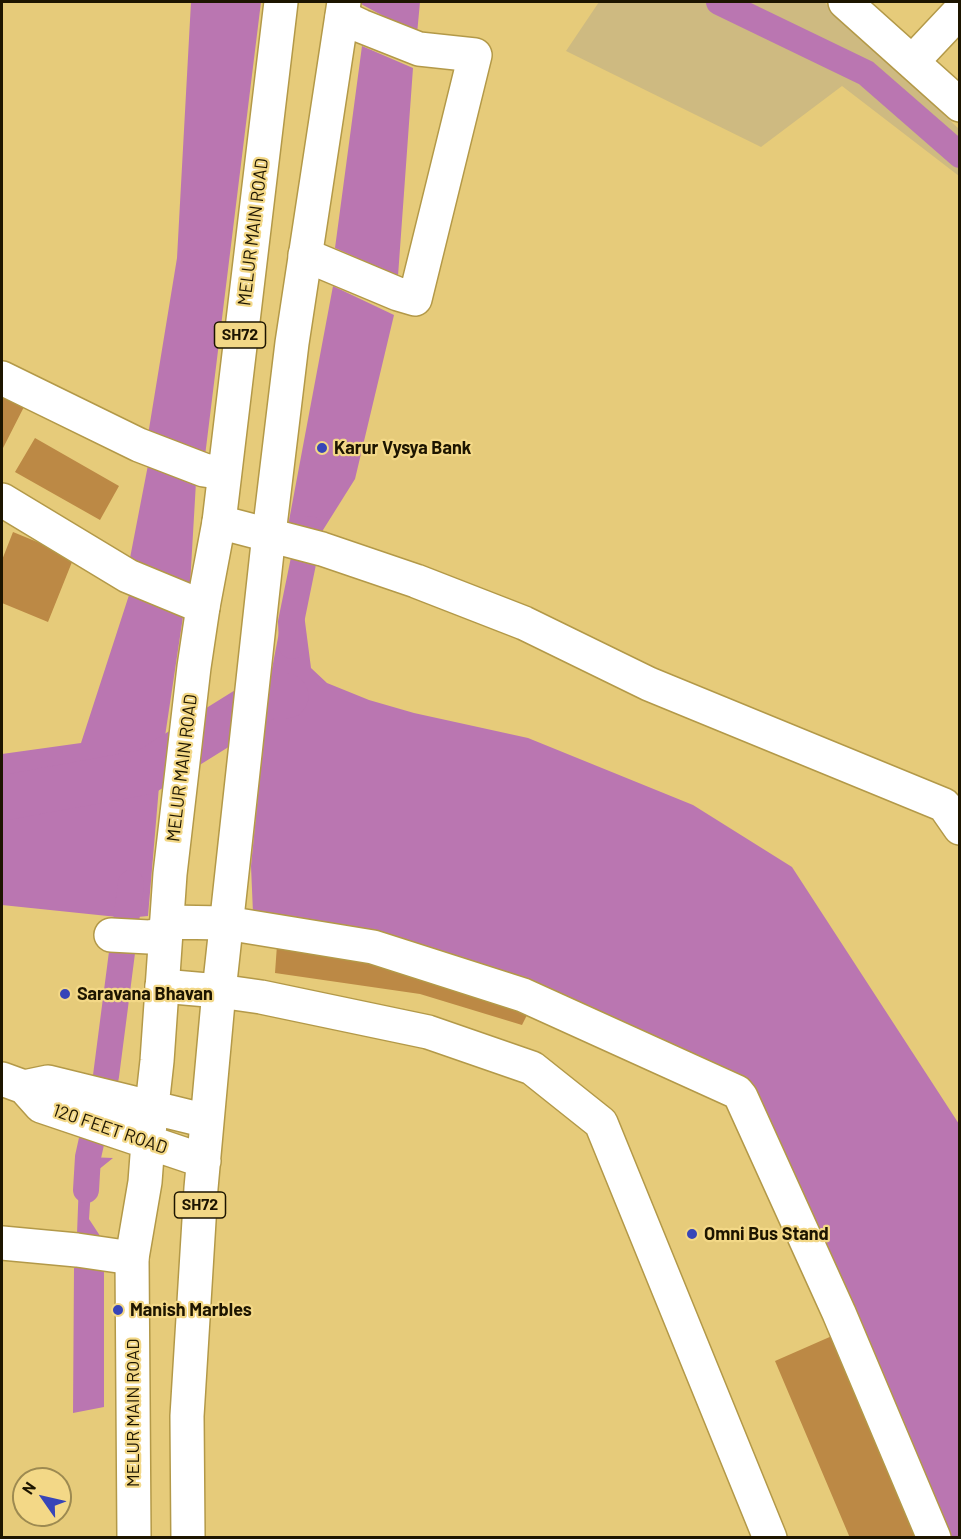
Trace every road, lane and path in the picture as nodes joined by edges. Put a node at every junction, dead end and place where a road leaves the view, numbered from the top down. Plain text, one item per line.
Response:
1 (281, 2) edge
2 (845, 2) edge
3 (960, 11) edge
4 (349, 15) edge
5 (912, 62) junction
6 (960, 105) edge
7 (305, 255) junction
8 (2, 378) edge
9 (214, 472) junction
10 (2, 500) edge
11 (219, 522) junction
12 (277, 537) junction
13 (196, 604) junction
14 (960, 828) edge
15 (226, 923) junction
16 (161, 931) junction
17 (111, 935) dead end
18 (162, 986) junction
19 (219, 991) junction
20 (13, 1083) edge
21 (92, 1108) junction
22 (152, 1108) junction
23 (207, 1122) junction
24 (148, 1142) junction
25 (204, 1161) junction
26 (2, 1243) edge
27 (105, 1254) junction
28 (134, 1538) edge
29 (188, 1538) edge
30 (770, 1538) edge
31 (934, 1538) edge

1 - 9 main road, MELUR MAIN ROAD / SH72
2 - 5 main road
3 - 5 main road
4 - 7 main road, SH72
4 - 7 main road
5 - 6 main road
7 - 12 main road, SH72
8 - 9 main road
9 - 11 main road, MELUR MAIN ROAD / SH72
10 - 13 main road
11 - 12 main road
11 - 13 main road, MELUR MAIN ROAD / SH72
12 - 14 main road
12 - 15 main road, SH72
13 - 16 main road, MELUR MAIN ROAD / SH72
15 - 16 main road
15 - 19 main road, SH72
15 - 31 main road
16 - 17 main road
16 - 18 main road, MELUR MAIN ROAD / SH72
18 - 19 main road
18 - 22 main road, MELUR MAIN ROAD / SH72
19 - 23 main road, SH72
19 - 30 main road
20 - 21 main road, 120 FEET ROAD
21 - 22 main road, 120 FEET ROAD
21 - 24 main road, 120 FEET ROAD
22 - 23 main road, 120 FEET ROAD
22 - 24 main road, MELUR MAIN ROAD / SH72
23 - 25 main road, SH72
24 - 25 main road, 120 FEET ROAD
24 - 27 main road, MELUR MAIN ROAD / SH72
25 - 29 main road, SH72
26 - 27 main road
27 - 28 main road, MELUR MAIN ROAD / SH72

